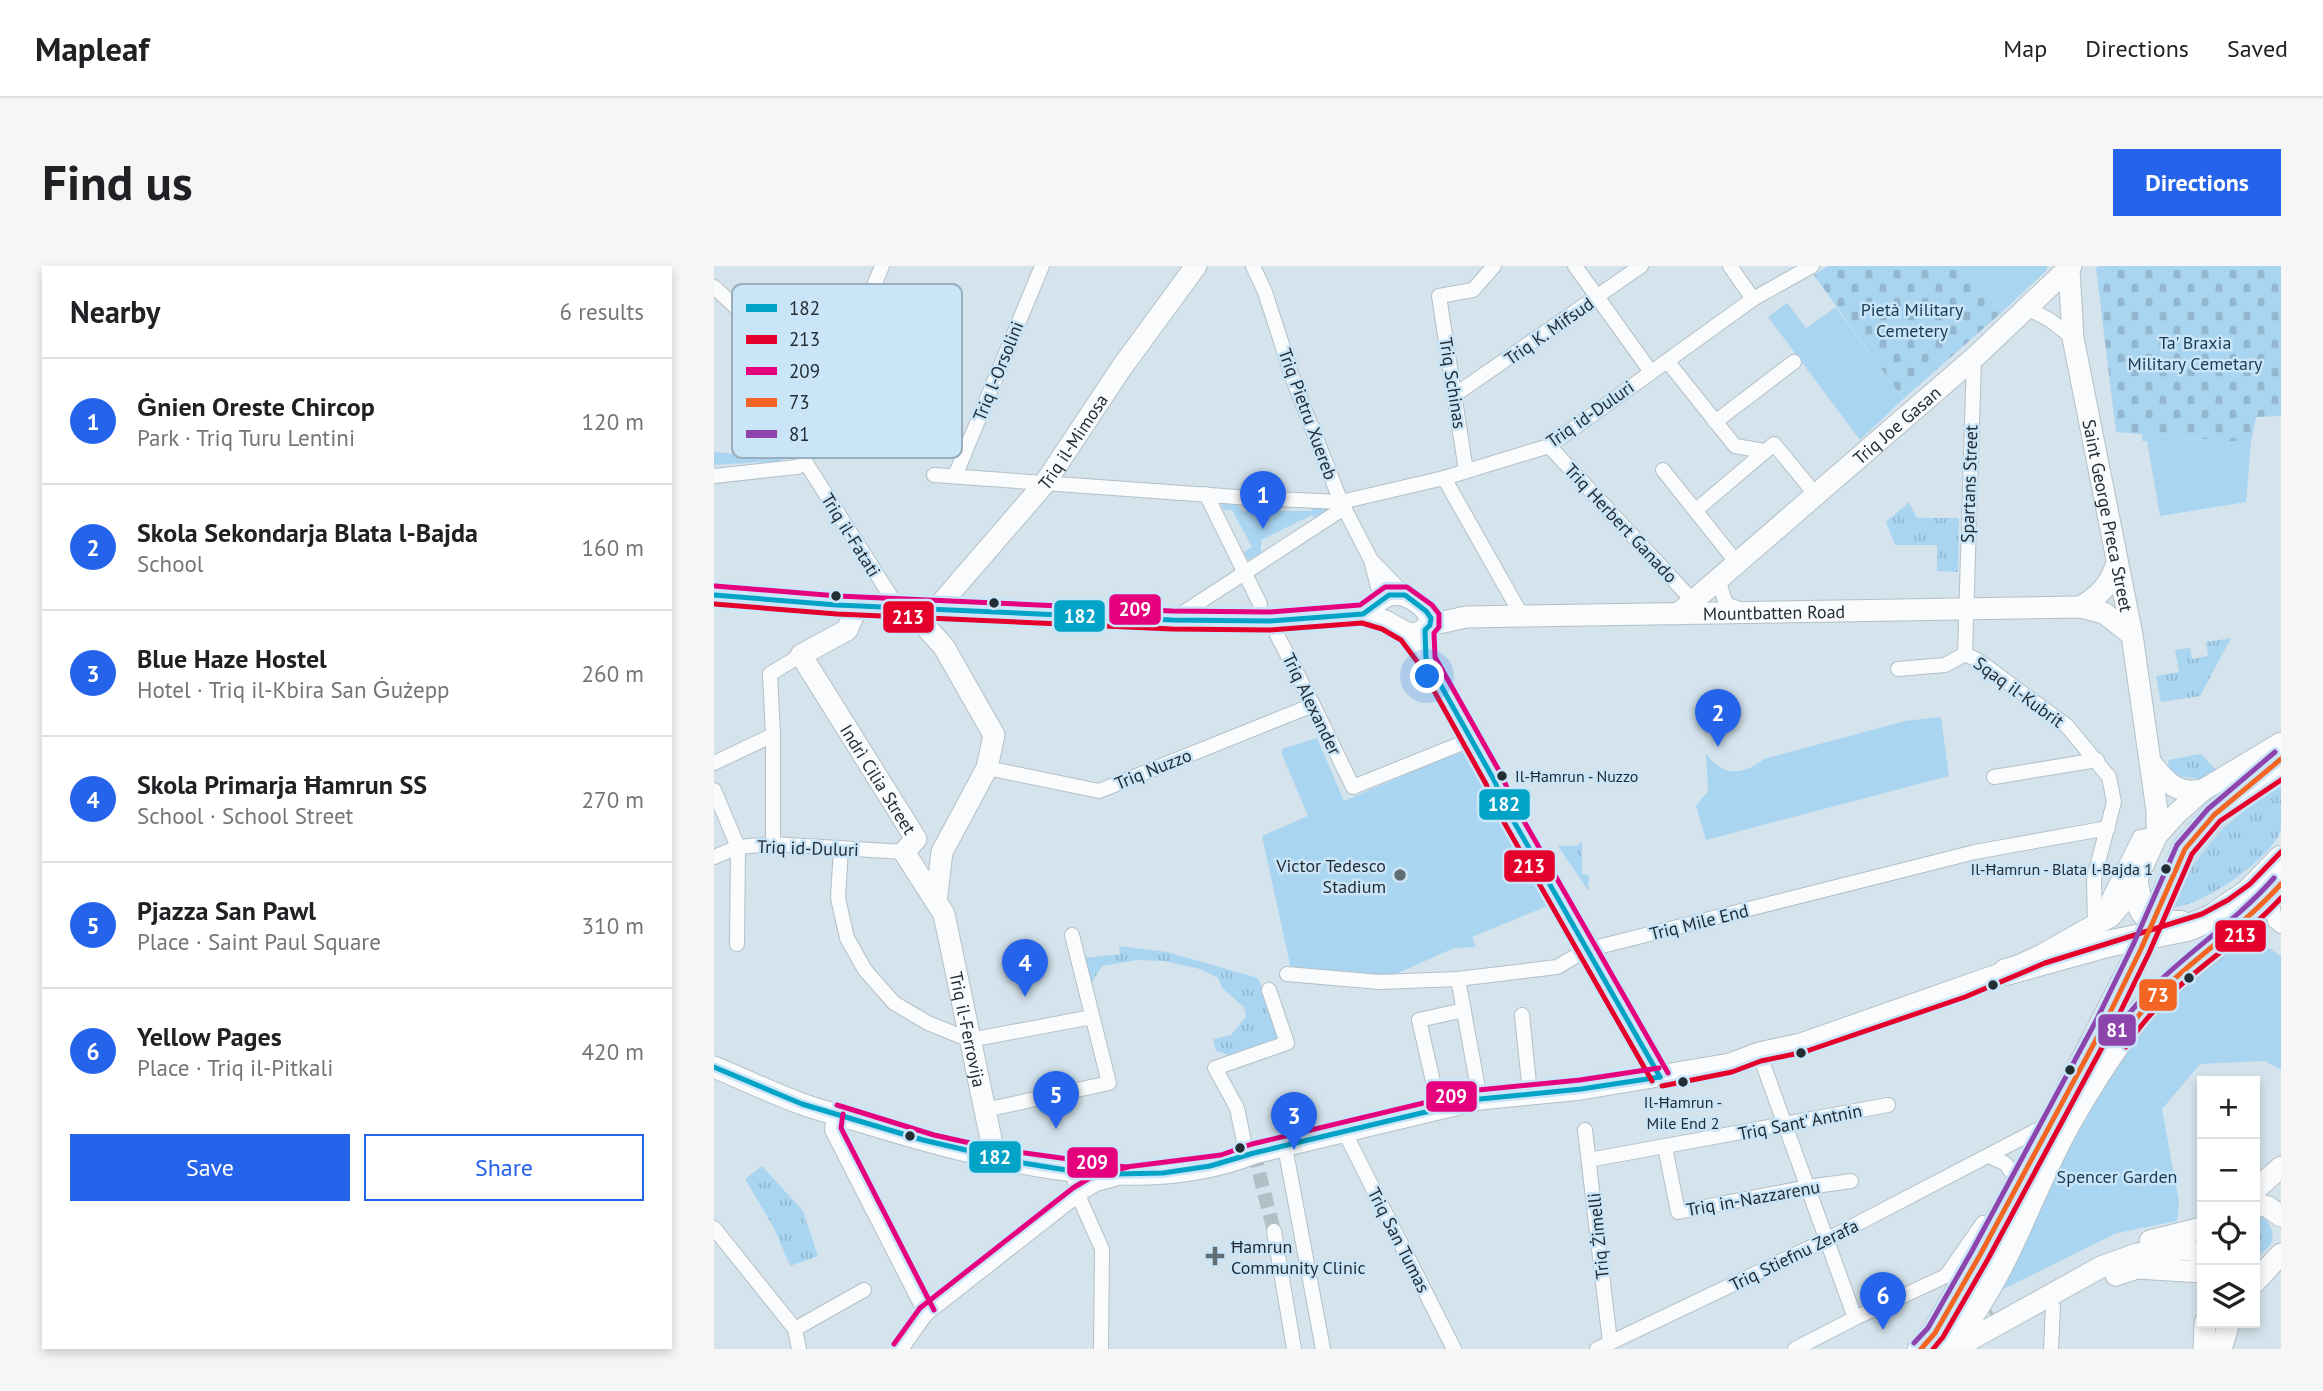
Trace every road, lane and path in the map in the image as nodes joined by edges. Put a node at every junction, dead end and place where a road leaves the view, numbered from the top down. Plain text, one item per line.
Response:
1 (882, 266) edge
2 (1042, 266) edge
3 (1196, 266) edge
4 (1494, 266) edge
5 (1575, 266) edge
6 (1642, 266) edge
7 (1730, 266) edge
8 (1812, 266) edge
9 (1254, 267) edge
10 (2068, 267) edge
11 (875, 284) edge
12 (714, 287) edge
13 (1597, 297) junction
14 (1753, 299) junction
15 (732, 304) edge
16 (2027, 308) junction
17 (2073, 338) junction
18 (1974, 358) junction
19 (1668, 362) junction
20 (1794, 362) dead end
21 (1651, 372) junction
22 (1456, 394) junction
23 (1715, 422) junction
24 (1549, 446) junction
25 (1769, 448) junction
26 (805, 458) edge
27 (806, 463) junction
28 (1663, 470) dead end
29 (1466, 471) junction
30 (934, 475) dead end
31 (714, 476) edge
32 (956, 476) junction
33 (1444, 478) junction
34 (1045, 483) junction
35 (1206, 494) junction
36 (1815, 495) junction
37 (1343, 505) junction
38 (1696, 510) junction
39 (1371, 560) junction
40 (2117, 562) junction
41 (1737, 563) junction
42 (1245, 572) junction
43 (1718, 579) junction
44 (714, 595) edge
45 (1405, 595) junction
46 (1381, 599) junction
47 (858, 605) junction
48 (902, 606) junction
49 (2081, 607) junction
50 (937, 608) junction
51 (1685, 608) junction
52 (1964, 610) junction
53 (1265, 612) junction
54 (1750, 613) junction
55 (1363, 614) junction
56 (1522, 616) junction
57 (1172, 620) junction
58 (1385, 621) junction
59 (1422, 625) junction
60 (2132, 635) junction
61 (1965, 653) junction
62 (801, 654) junction
63 (1898, 669) dead end
64 (1313, 705) junction
65 (773, 734) junction
66 (1470, 740) junction
67 (2281, 743) edge
68 (2281, 759) edge
69 (2097, 760) junction
70 (2150, 762) junction
71 (714, 763) edge
72 (987, 768) junction
73 (2281, 771) edge
74 (1994, 777) dead end
75 (714, 790) edge
76 (2203, 790) junction
77 (2235, 799) junction
78 (2108, 828) junction
79 (2157, 835) junction
80 (2281, 837) edge
81 (773, 844) junction
82 (910, 846) junction
83 (738, 847) junction
84 (841, 848) junction
85 (942, 852) junction
86 (714, 857) edge
87 (2281, 859) edge
88 (2135, 883) junction
89 (2276, 890) edge
90 (2237, 901) junction
91 (936, 902) junction
92 (2157, 912) junction
93 (2281, 926) edge
94 (2095, 927) junction
95 (1072, 935) dead end
96 (737, 944) dead end
97 (2141, 949) dead end
98 (1586, 950) junction
99 (2042, 955) junction
100 (2006, 972) junction
101 (1287, 974) dead end
102 (1458, 979) junction
103 (1269, 990) dead end
104 (1464, 1010) junction
105 (1522, 1015) dead end
106 (1092, 1017) junction
107 (970, 1040) junction
108 (1759, 1053) junction
109 (714, 1067) edge
110 (1660, 1077) junction
111 (1530, 1093) junction
112 (1480, 1099) junction
113 (1888, 1105) dead end
114 (1439, 1108) junction
115 (985, 1110) junction
116 (834, 1113) junction
117 (2054, 1118) junction
118 (1784, 1125) junction
119 (1585, 1130) dead end
120 (1344, 1132) junction
121 (1285, 1147) junction
122 (1665, 1147) junction
123 (1247, 1156) junction
124 (1989, 1156) junction
125 (995, 1158) junction
126 (1589, 1160) junction
127 (2281, 1167) edge
128 (1072, 1169) junction
129 (1126, 1176) junction
130 (2016, 1180) junction
131 (1851, 1181) dead end
132 (2260, 1186) edge
133 (1808, 1187) junction
134 (2281, 1191) edge
135 (1078, 1195) junction
136 (2260, 1205) edge
137 (2280, 1215) edge
138 (714, 1228) edge
139 (2197, 1229) edge
140 (1274, 1231) tunnel mouth
141 (1828, 1239) junction
142 (2197, 1251) edge
143 (2197, 1272) edge
144 (864, 1290) dead end
145 (2053, 1307) junction
146 (1992, 1311) tunnel mouth
147 (926, 1314) junction
148 (1855, 1318) junction
149 (795, 1328) junction
150 (2204, 1328) edge
151 (2227, 1328) edge
152 (1603, 1346) edge
153 (799, 1349) edge
154 (901, 1349) edge
155 (1101, 1349) edge
156 (1294, 1349) edge
157 (1323, 1349) edge
158 (1454, 1349) edge
159 (1795, 1349) edge
160 (1922, 1349) edge
161 (1948, 1349) edge
162 (1960, 1349) edge
163 (1978, 1349) edge
164 (2051, 1349) edge
165 (2204, 1349) edge
166 (2221, 1349) edge

1 - 11 street
2 - 32 street, Triq l-Orsolini
3 - 34 street, Triq il-Mimosa
4 - 22 street, Triq Schinas
5 - 13 street
6 - 13 street, Triq K. Mifsud
7 - 14 street
8 - 14 street, Triq id-Duluri
9 - 37 street, Triq Pietru Xuereb
10 - 16 street, Triq Joe Gasan
10 - 17 street, Saint George Preca Street
12 - 15 street
13 - 21 street
13 - 22 street, Triq K. Mifsud
14 - 19 street, Triq id-Duluri
16 - 17 street
16 - 18 street, Triq Joe Gasan
17 - 40 street, Saint George Preca Street
18 - 36 street, Triq Joe Gasan
18 - 52 street, Spartans Street
19 - 21 street, Triq id-Duluri
19 - 23 street
20 - 23 street
21 - 24 street, Triq id-Duluri
22 - 29 street, Triq Schinas
23 - 25 street
24 - 29 street, Triq id-Duluri
24 - 51 street, Triq Herbert Ganado
25 - 36 street
25 - 38 street
26 - 27 street
27 - 31 street
27 - 48 street, Triq il-Fatati
28 - 38 street
29 - 33 street, Triq id-Duluri
30 - 32 street
32 - 34 street
33 - 37 street, Triq id-Duluri
33 - 56 street
34 - 35 street
34 - 50 street, Triq il-Mimosa
35 - 37 street
35 - 42 street, Triq Alexander
36 - 41 street, Triq Joe Gasan
37 - 39 street, Triq Pietru Xuereb
37 - 42 street
38 - 41 street
39 - 45 street, Triq Pietru Xuereb
39 - 46 street, Triq Pietru Xuereb
40 - 49 street
40 - 60 street, Saint George Preca Street
41 - 43 street, Triq Joe Gasan
42 - 53 street, Triq Alexander
42 - 57 street
43 - 51 street, Triq Joe Gasan
43 - 54 street
44 - 47 street
45 - 46 street
45 - 59 street
46 - 55 street
46 - 58 street
47 - 48 street
47 - 62 street
48 - 50 street
48 - 72 street
49 - 52 street, Mountbatten Road
49 - 60 street, Mountbatten Road
50 - 57 street
51 - 54 street, Mountbatten Road
51 - 56 street, Mountbatten Road
52 - 54 street, Mountbatten Road
52 - 61 street, Sqaq il-Kubrit
53 - 55 street
53 - 57 street
53 - 64 street, Triq Alexander
55 - 58 street
56 - 59 street, Mountbatten Road
58 - 59 street
59 - 66 street
60 - 70 street, Saint George Preca Street
61 - 63 street
61 - 69 street, Sqaq il-Kubrit
62 - 65 street
62 - 82 street, Indrì Cilia Street
64 - 66 street, Triq Alexander
64 - 72 street, Triq Nuzzo
65 - 71 street
65 - 81 street
66 - 98 street
67 - 76 street
68 - 77 highway
69 - 74 street
69 - 78 street, Sqaq il-Kubrit
70 - 76 street
70 - 79 street, Saint George Preca Street
72 - 85 street
73 - 77 highway
75 - 83 street
76 - 79 street
77 - 92 highway
78 - 94 street, Sqaq il-Kubrit
78 - 98 street, Triq Mile End
79 - 88 street
79 - 94 street
80 - 92 highway
81 - 83 street, Triq id-Duluri
81 - 84 street, Triq id-Duluri
82 - 84 street, Triq id-Duluri
82 - 85 street
82 - 91 street, Indrì Cilia Street
83 - 86 street, Triq id-Duluri
83 - 96 street
84 - 107 street
85 - 91 street
87 - 90 highway
88 - 92 highway
88 - 94 street
89 - 93 street
89 - 161 highway
90 - 92 highway
90 - 100 highway
91 - 107 street, Triq il-Ferrovija
92 - 99 highway
94 - 99 street
95 - 106 street
97 - 117 highway
98 - 102 street, Triq Mile End
98 - 110 street
99 - 100 street
100 - 108 street
101 - 102 street, Triq Mile End
102 - 104 street
103 - 123 street
104 - 112 street
104 - 114 street
105 - 111 street
106 - 107 street
106 - 115 street
107 - 115 street, Triq il-Ferrovija
108 - 110 street
108 - 118 street
109 - 116 street
110 - 111 street
111 - 112 street
112 - 114 street
113 - 118 street, Triq Sant' Antnin
114 - 120 street
115 - 125 street, Triq il-Ferrovija
116 - 125 street
116 - 147 street
117 - 124 street, Triq Stiefnu Zerafa
117 - 130 highway
118 - 122 street, Triq Sant' Antnin
118 - 133 street
119 - 126 street, Triq Żimelli
120 - 121 street
120 - 158 street, Triq San Tumas
121 - 123 street
121 - 157 street
122 - 126 street, Triq Sant' Antnin
122 - 133 street, Triq in-Nazzarenu
123 - 129 street
124 - 130 street
124 - 141 street, Triq Stiefnu Zerafa
125 - 128 street
126 - 152 street, Triq Żimelli
127 - 132 street
128 - 129 street
128 - 135 street
129 - 135 street
130 - 148 street
130 - 160 highway
131 - 133 street, Triq in-Nazzarenu
133 - 141 street
134 - 137 street
135 - 147 street
135 - 155 street
136 - 137 street
138 - 149 street
139 - 146 street
140 - 156 street
141 - 148 street
141 - 152 street, Triq Stiefnu Zerafa
142 - 162 street
143 - 145 street
144 - 149 street
145 - 163 street
145 - 164 street
147 - 154 street
148 - 159 street
149 - 153 street
150 - 165 street
151 - 166 street

